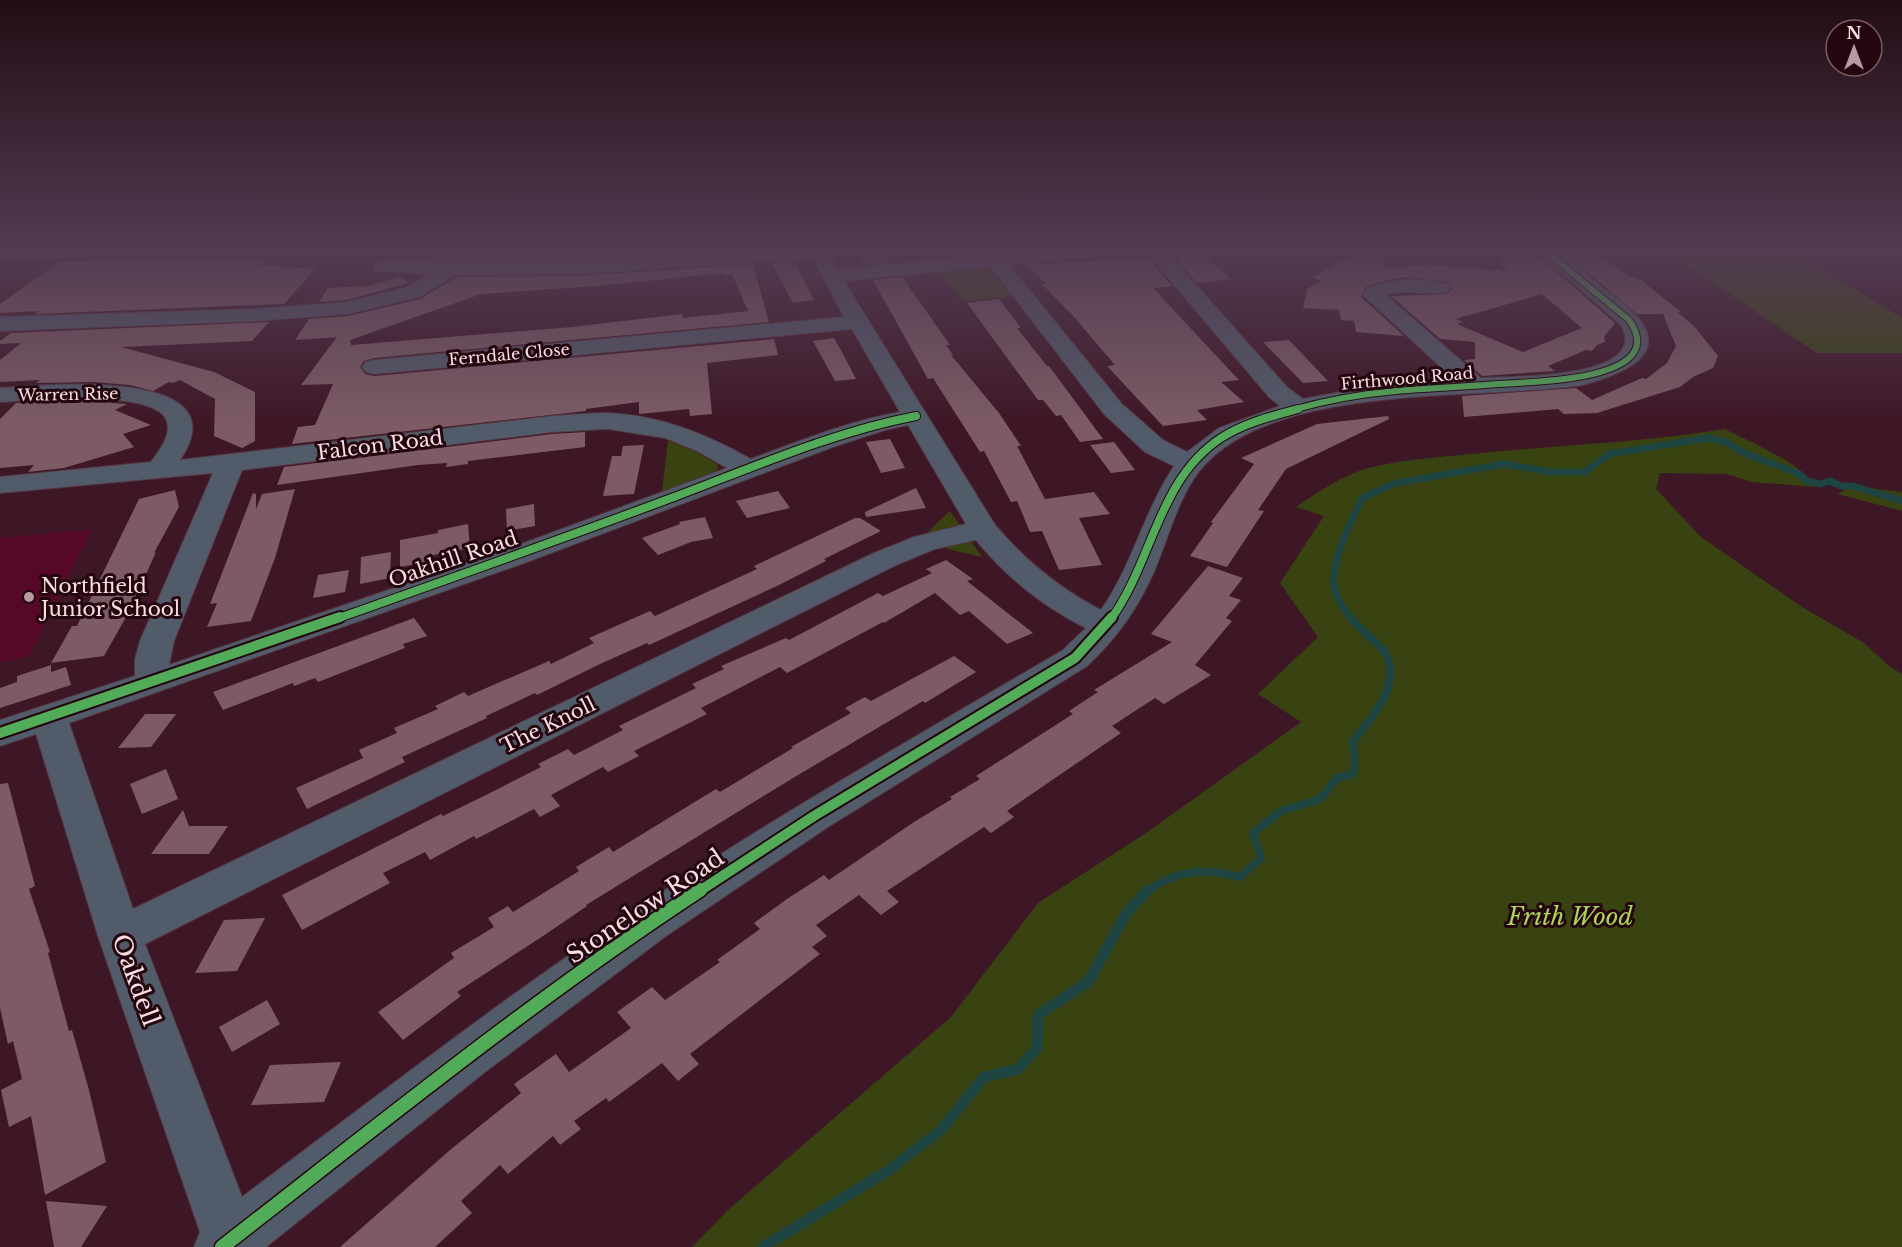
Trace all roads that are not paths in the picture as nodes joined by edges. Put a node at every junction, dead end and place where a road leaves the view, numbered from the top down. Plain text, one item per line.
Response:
1 (350, 307) edge
2 (849, 307) edge
3 (1033, 307) edge
4 (1204, 307) edge
5 (1387, 307) edge
6 (1614, 307) edge
7 (858, 322) junction
8 (0, 324) edge
9 (374, 367) dead end
10 (1476, 386) junction
11 (0, 395) edge
12 (1298, 408) junction
13 (916, 416) junction
14 (231, 463) junction
15 (1191, 464) junction
16 (751, 470) junction
17 (159, 471) junction
18 (0, 485) edge
19 (983, 529) junction
20 (1108, 626) junction
21 (152, 683) junction
22 (49, 717) junction
23 (0, 733) edge
24 (120, 936) junction
25 (227, 1243) edge

1 - 8 street
2 - 7 street
3 - 15 street
4 - 12 street
5 - 10 street
6 - 10 street, Firthwood Road
7 - 9 street, Ferndale Close
7 - 13 street
10 - 12 street, Firthwood Road
11 - 17 street, Warren Rise
12 - 15 street, Firthwood Road
13 - 16 street, Oakhill Road
13 - 19 street
14 - 16 street, Falcon Road
14 - 17 street, Falcon Road
14 - 21 street
15 - 20 street, Firthwood Road
16 - 21 street, Oakhill Road
17 - 18 street, Falcon Road
19 - 20 street
19 - 24 street, The Knoll
20 - 25 street, Stonelow Road
21 - 22 street, Oakhill Road
22 - 23 street, Oakhill Road
22 - 24 street, Oakdell
24 - 25 street, Oakdell

